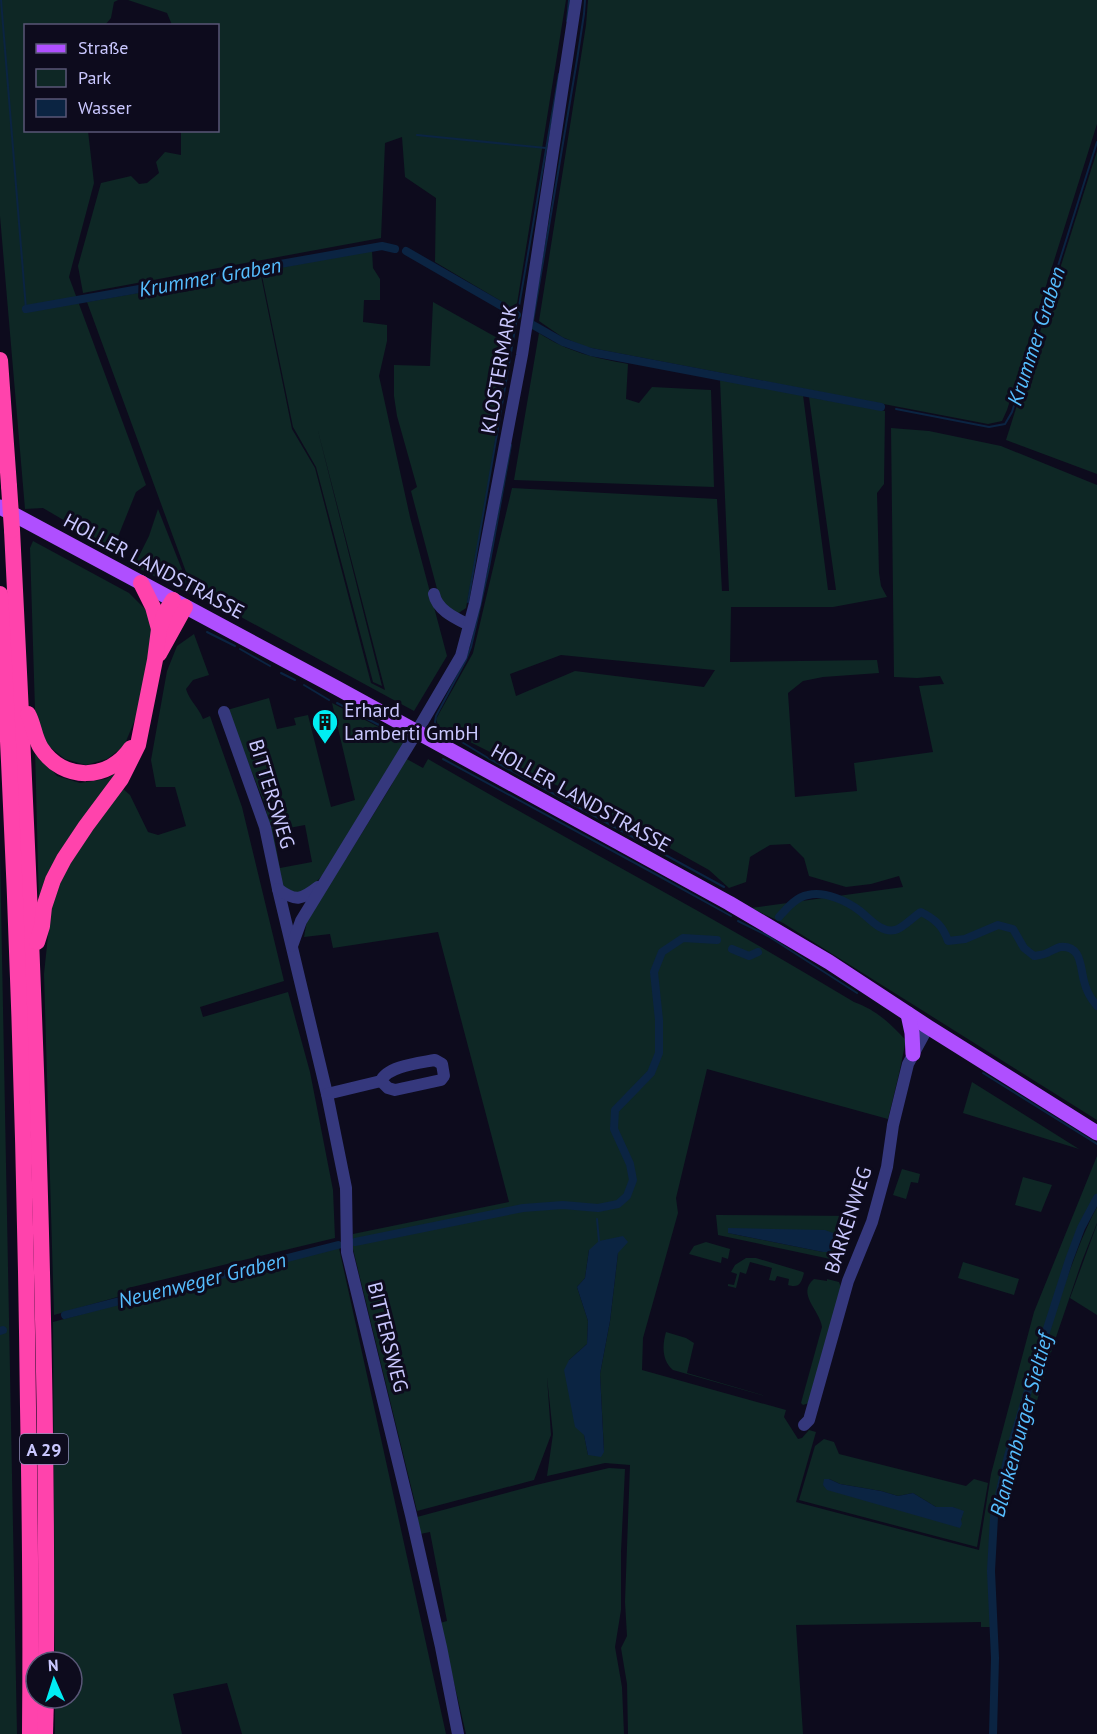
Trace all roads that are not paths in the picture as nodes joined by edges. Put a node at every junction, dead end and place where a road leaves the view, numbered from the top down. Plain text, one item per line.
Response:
1 (576, 0) edge
2 (0, 360) edge
3 (0, 507) edge
4 (141, 583) junction
5 (0, 594) edge
6 (434, 594) dead end
7 (179, 603) junction
8 (470, 625) junction
9 (159, 629) junction
10 (155, 660) junction
11 (21, 701) junction
12 (225, 712) dead end
13 (141, 732) junction
14 (417, 732) junction
15 (323, 884) junction
16 (278, 889) junction
17 (292, 947) junction
18 (33, 954) junction
19 (908, 1014) junction
20 (928, 1027) junction
21 (913, 1054) junction
22 (381, 1081) junction
23 (327, 1094) junction
24 (1097, 1133) edge
25 (804, 1425) dead end
26 (46, 1650) edge
27 (46, 1710) edge
28 (30, 1734) edge
29 (45, 1734) edge
30 (458, 1734) edge

1 - 8 street, KLOSTERMARK
2 - 11 highway, A 29, bridge
3 - 4 main road, HOLLER LANDSTRASSE
4 - 7 main road, HOLLER LANDSTRASSE
4 - 9 highway
5 - 28 highway, A 29
6 - 8 street
7 - 9 highway
7 - 10 highway
7 - 14 main road, HOLLER LANDSTRASSE
8 - 14 street, KLOSTERMARK
9 - 10 highway
10 - 13 highway
11 - 13 highway
11 - 18 highway, A 29
12 - 16 street, BITTERSWEG
13 - 18 highway
14 - 15 street
14 - 19 main road, HOLLER LANDSTRASSE
15 - 16 street
15 - 17 street
16 - 17 street, BITTERSWEG
17 - 23 street, BITTERSWEG
18 - 26 highway, A 29
19 - 20 main road, HOLLER LANDSTRASSE
19 - 21 main road
20 - 21 street, BARKENWEG
20 - 24 main road, HOLLER LANDSTRASSE
21 - 25 street, BARKENWEG
22 - 22 street
22 - 23 street
23 - 30 street, BITTERSWEG
27 - 29 highway

